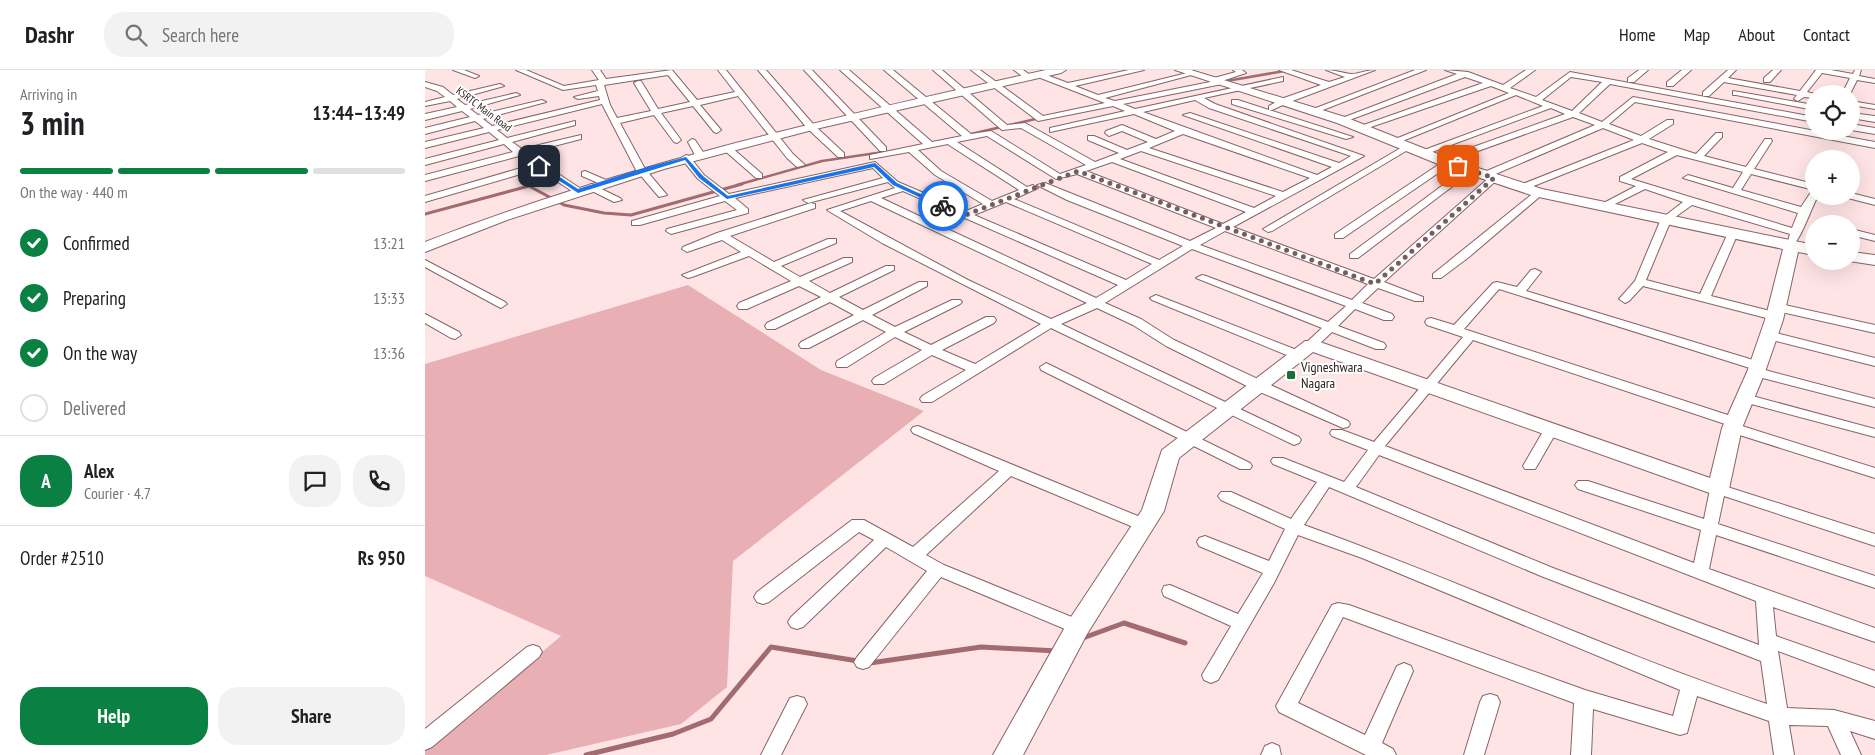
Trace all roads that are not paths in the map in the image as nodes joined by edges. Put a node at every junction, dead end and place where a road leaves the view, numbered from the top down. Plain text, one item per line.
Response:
1 (457, 70) edge
2 (520, 70) edge
3 (596, 70) edge
4 (722, 70) edge
5 (762, 70) edge
6 (809, 70) edge
7 (843, 70) edge
8 (888, 70) edge
9 (937, 70) edge
10 (975, 70) edge
11 (1018, 70) edge
12 (1059, 70) edge
13 (1139, 70) edge
14 (1237, 70) edge
15 (1330, 70) edge
16 (1371, 70) edge
17 (1422, 70) edge
18 (1449, 70) edge
19 (1483, 70) edge
20 (1531, 70) edge
21 (1644, 70) edge
22 (1687, 70) edge
23 (1732, 70) edge
24 (1777, 70) edge
25 (1820, 70) edge
26 (669, 71) edge
27 (1286, 71) edge
28 (1185, 72) edge
29 (1579, 72) edge
30 (1857, 74) edge
31 (1468, 75) junction
32 (475, 76) dead end
33 (641, 76) edge
34 (1035, 76) junction
35 (1351, 76) junction
36 (1280, 79) dead end
37 (1722, 79) junction
38 (1631, 80) dead end
39 (1767, 80) dead end
40 (1608, 81) junction
41 (1875, 81) edge
42 (604, 82) junction
43 (1217, 82) junction
44 (425, 84) edge
45 (1329, 84) junction
46 (1489, 84) junction
47 (1670, 84) dead end
48 (996, 85) junction
49 (1068, 85) junction
50 (500, 86) dead end
51 (1242, 88) junction
52 (1504, 88) junction
53 (963, 92) junction
54 (741, 93) junction
55 (1515, 93) junction
56 (1735, 93) dead end
57 (1801, 93) junction
58 (1706, 94) dead end
59 (1805, 94) edge
60 (515, 95) dead end
61 (578, 97) dead end
62 (604, 97) junction
63 (1098, 97) junction
64 (450, 98) junction
65 (1197, 98) junction
66 (927, 100) junction
67 (1537, 100) junction
68 (1284, 101) junction
69 (542, 102) dead end
70 (695, 102) junction
71 (1235, 102) dead end
72 (1113, 103) junction
73 (425, 104) edge
74 (1795, 104) junction
75 (1860, 104) edge
76 (1627, 105) junction
77 (1550, 106) junction
78 (1805, 106) edge
79 (1875, 107) edge
80 (464, 108) junction
81 (887, 109) junction
82 (1134, 111) junction
83 (1266, 111) junction
84 (1312, 111) junction
85 (655, 112) junction
86 (1187, 114) dead end
87 (1573, 114) junction
88 (1785, 116) junction
89 (1860, 116) edge
90 (425, 117) edge
91 (852, 117) junction
92 (476, 118) junction
93 (1805, 119) edge
94 (1875, 119) edge
95 (1342, 120) junction
96 (615, 121) junction
97 (1670, 122) dead end
98 (572, 123) dead end
99 (1604, 124) junction
100 (811, 127) junction
101 (1359, 128) junction
102 (1783, 128) junction
103 (1860, 128) edge
104 (491, 129) junction
105 (1325, 129) junction
106 (717, 130) dead end
107 (1053, 130) dead end
108 (425, 131) edge
109 (1183, 131) junction
110 (1875, 131) edge
111 (1109, 133) dead end
112 (1719, 135) dead end
113 (774, 136) junction
114 (578, 137) dead end
115 (969, 137) junction
116 (1349, 137) dead end
117 (1091, 138) dead end
118 (507, 140) junction
119 (677, 140) dead end
120 (951, 140) junction
121 (1641, 140) junction
122 (1768, 141) dead end
123 (692, 142) dead end
124 (1156, 142) junction
125 (1392, 142) junction
126 (930, 144) junction
127 (1875, 145) edge
128 (425, 146) edge
129 (727, 148) junction
130 (883, 148) dead end
131 (1141, 148) junction
132 (1407, 148) junction
133 (911, 149) junction
134 (521, 152) junction
135 (1421, 152) junction
136 (1676, 152) junction
137 (1126, 153) junction
138 (700, 154) junction
139 (1875, 154) edge
140 (841, 155) dead end
141 (686, 158) junction
142 (1111, 158) junction
143 (1697, 158) junction
144 (425, 162) edge
145 (1445, 162) junction
146 (800, 165) dead end
147 (875, 165) junction
148 (1094, 165) junction
149 (539, 166) junction
150 (1339, 166) junction
151 (641, 170) junction
152 (1469, 170) junction
153 (1078, 171) junction
154 (1750, 171) junction
155 (585, 174) dead end
156 (759, 176) dead end
157 (1489, 176) junction
158 (1059, 177) junction
159 (1315, 177) junction
160 (425, 178) edge
161 (889, 178) junction
162 (1688, 178) dead end
163 (597, 185) junction
164 (1042, 185) junction
165 (1805, 185) edge
166 (1644, 186) junction
167 (1523, 187) junction
168 (904, 188) junction
169 (578, 191) junction
170 (1026, 191) junction
171 (1539, 192) junction
172 (1735, 192) junction
173 (721, 193) junction
174 (662, 195) dead end
175 (1283, 195) junction
176 (872, 198) junction
177 (1860, 198) edge
178 (425, 199) edge
179 (1006, 199) junction
180 (617, 200) dead end
181 (1690, 201) junction
182 (1875, 202) edge
183 (992, 205) junction
184 (1808, 205) edge
185 (1603, 206) junction
186 (1804, 211) junction
187 (1256, 212) junction
188 (963, 216) junction
189 (1666, 219) junction
190 (636, 223) dead end
191 (934, 227) junction
192 (1224, 228) junction
193 (1268, 229) dead end
194 (671, 231) dead end
195 (1733, 233) junction
196 (1860, 234) edge
197 (723, 236) junction
198 (1339, 236) dead end
199 (1875, 238) edge
200 (1794, 240) junction
201 (832, 241) dead end
202 (1191, 245) junction
203 (1805, 246) edge
204 (425, 247) edge
205 (687, 249) dead end
206 (750, 252) junction
207 (1355, 256) dead end
208 (1860, 258) edge
209 (847, 260) dead end
210 (1875, 260) edge
211 (425, 264) edge
212 (1160, 264) junction
213 (773, 266) junction
214 (890, 268) dead end
215 (1535, 272) dead end
216 (688, 275) dead end
217 (1437, 276) dead end
218 (1202, 278) dead end
219 (799, 281) junction
220 (1640, 282) junction
221 (923, 284) dead end
222 (1375, 284) junction
223 (1128, 285) junction
224 (1519, 292) junction
225 (830, 298) junction
226 (1156, 298) dead end
227 (1419, 298) dead end
228 (1704, 298) junction
229 (1625, 299) dead end
230 (956, 302) dead end
231 (1097, 303) junction
232 (501, 304) dead end
233 (1355, 305) junction
234 (743, 306) dead end
235 (1775, 312) junction
236 (863, 315) junction
237 (1388, 316) dead end
238 (425, 318) edge
239 (990, 320) dead end
240 (1431, 322) dead end
241 (1053, 324) junction
242 (771, 326) dead end
243 (1331, 327) junction
244 (1875, 329) edge
245 (1456, 330) junction
246 (895, 332) junction
247 (455, 335) dead end
248 (1768, 335) junction
249 (1470, 336) junction
250 (805, 345) dead end
251 (1380, 346) dead end
252 (932, 350) junction
253 (1305, 350) junction
254 (1874, 362) dead end
255 (843, 364) dead end
256 (1046, 367) dead end
257 (1757, 369) junction
258 (977, 370) junction
259 (879, 381) dead end
260 (1258, 386) junction
261 (1424, 387) junction
262 (1745, 398) junction
263 (927, 399) dead end
264 (1875, 403) edge
265 (1227, 409) junction
266 (1733, 425) junction
267 (918, 430) dead end
268 (1550, 431) junction
269 (1875, 433) edge
270 (1189, 438) junction
271 (1294, 440) dead end
272 (1375, 448) junction
273 (1278, 461) dead end
274 (1245, 466) dead end
275 (1530, 466) dead end
276 (1009, 470) junction
277 (1875, 473) edge
278 (1326, 480) junction
279 (1583, 485) dead end
280 (1718, 488) junction
281 (1347, 489) junction
282 (1226, 496) dead end
283 (1144, 525) junction
284 (1294, 527) junction
285 (1710, 529) junction
286 (885, 539) junction
287 (1875, 540) edge
288 (1205, 542) dead end
289 (915, 555) junction
290 (938, 569) junction
291 (1273, 570) junction
292 (1700, 574) junction
293 (1875, 582) edge
294 (1170, 591) dead end
295 (763, 597) dead end
296 (1764, 598) junction
297 (797, 622) dead end
298 (1241, 623) junction
299 (1875, 635) edge
300 (1071, 639) junction
301 (1768, 649) junction
302 (533, 652) dead end
303 (863, 662) dead end
304 (1404, 671) dead end
305 (1211, 675) dead end
306 (1875, 680) edge
307 (1690, 686) junction
308 (1584, 698) junction
309 (1490, 702) dead end
310 (797, 704) dead end
311 (1778, 716) junction
312 (1834, 718) junction
313 (1875, 730) edge
314 (425, 741) edge
315 (1378, 751) edge
316 (771, 755) edge
317 (1008, 755) edge
318 (1474, 755) edge
319 (1581, 755) edge
320 (1784, 755) edge
321 (1851, 755) edge

1 - 32 street
2 - 42 street
3 - 42 street
4 - 54 street
5 - 100 street
6 - 91 street
7 - 81 street
8 - 66 street
9 - 53 street
10 - 48 street
11 - 34 street
12 - 34 street
13 - 49 street
14 - 43 street
15 - 35 street
16 - 35 street
17 - 84 street
18 - 31 street
19 - 31 street
20 - 52 street
21 - 38 street
22 - 47 street
23 - 37 street
24 - 39 street
25 - 30 street
25 - 57 street
26 - 33 street
26 - 70 street
27 - 45 street
28 - 43 street
28 - 63 street
29 - 40 street
29 - 67 street
30 - 41 street
31 - 46 street
31 - 95 street
33 - 42 street
33 - 85 street
34 - 48 street
34 - 49 street
35 - 45 street
36 - 51 street
37 - 57 street
37 - 58 street
40 - 87 street
40 - 88 street
42 - 62 street
43 - 51 street
43 - 72 street
44 - 64 street, KSRTC Main Road
45 - 68 street
46 - 52 street
46 - 101 street
48 - 53 street
48 - 72 street
49 - 63 street
50 - 64 street
51 - 65 street
51 - 68 street
52 - 55 street
53 - 66 street
53 - 148 street
54 - 70 street
54 - 113 street
55 - 67 street
55 - 125 street
56 - 74 street
57 - 59 street
57 - 74 street
60 - 80 street
61 - 62 street
62 - 96 street
62 - 104 street
63 - 72 street
64 - 73 street
64 - 80 street, KSRTC Main Road
65 - 82 street
65 - 150 street
66 - 81 street
66 - 115 street
67 - 77 street
68 - 83 street
68 - 84 street
69 - 92 street
70 - 85 street
70 - 106 street
71 - 83 street
72 - 82 street
74 - 78 street
74 - 88 street
75 - 79 street
76 - 99 street
76 - 102 street
76 - 139 street
77 - 87 street
77 - 135 street
80 - 90 street
80 - 92 street, KSRTC Main Road
81 - 91 street
81 - 126 street
82 - 107 street
82 - 109 street
83 - 105 street
84 - 95 street
85 - 96 street
85 - 119 street
86 - 150 street
87 - 99 street
87 - 145 street
88 - 93 street
88 - 102 street
89 - 94 street
91 - 100 street
91 - 130 street
92 - 104 street, KSRTC Main Road
92 - 108 street
95 - 101 street
95 - 105 street
96 - 151 street
97 - 121 street
98 - 118 street
99 - 121 street
99 - 157 street
100 - 113 street
100 - 140 street
101 - 125 street
102 - 127 street
103 - 110 street
104 - 118 street, KSRTC Main Road
104 - 128 street
105 - 116 street
109 - 124 street
109 - 159 street
111 - 124 street
112 - 143 street
113 - 129 street
113 - 146 street
114 - 134 street
115 - 120 street
115 - 158 street
117 - 137 street
118 - 134 street, KSRTC Main Road
118 - 144 street
120 - 126 street
120 - 170 street
121 - 136 street
121 - 167 street
122 - 154 street
123 - 138 street
124 - 131 street
125 - 132 street
126 - 133 street
129 - 138 street
129 - 156 street
131 - 137 street
131 - 175 street
132 - 135 street
132 - 193 street
133 - 147 street
133 - 183 street
134 - 149 street, KSRTC Main Road
134 - 160 street
135 - 145 street
136 - 143 street
136 - 166 street
137 - 142 street
138 - 141 street
141 - 151 street
141 - 173 street
142 - 148 street
142 - 187 street
143 - 154 street
145 - 152 street
145 - 198 street
147 - 161 street
147 - 173 street
148 - 153 street
149 - 169 street, KSRTC Main Road
149 - 178 street
150 - 159 street
151 - 163 street
151 - 174 street
152 - 157 street
152 - 207 street
153 - 158 street
153 - 192 street
154 - 165 street
154 - 172 street
155 - 163 street
157 - 167 street
157 - 222 street
158 - 164 street
159 - 175 street
161 - 168 street
161 - 197 street
162 - 172 street
163 - 169 street
163 - 180 street
164 - 170 street
164 - 202 street
166 - 181 street
166 - 185 street
167 - 171 street
168 - 176 street
168 - 188 street
169 - 204 street
170 - 179 street
171 - 185 street
171 - 217 street
172 - 186 street
173 - 190 street
173 - 194 street
175 - 187 street
176 - 191 street
176 - 241 street
177 - 182 street
179 - 183 street
179 - 212 street
181 - 189 street
181 - 200 street
183 - 188 street
184 - 186 street
185 - 189 street
186 - 200 street
187 - 192 street
188 - 191 street
188 - 223 street
189 - 195 street
189 - 220 street
191 - 231 street
192 - 202 street
192 - 222 street
195 - 200 street
195 - 228 street
196 - 199 street
197 - 205 street
197 - 206 street
200 - 203 street
200 - 235 street
201 - 213 street
202 - 212 street
202 - 233 street
206 - 213 street
206 - 216 street
208 - 210 street
209 - 219 street
211 - 232 street
212 - 223 street
213 - 219 street
214 - 225 street
215 - 224 street
218 - 243 street
219 - 225 street
219 - 234 street
220 - 228 street
220 - 229 street
221 - 236 street
222 - 227 street
222 - 233 street
223 - 231 street
224 - 245 street
224 - 257 street
225 - 236 street
225 - 242 street
226 - 253 street
228 - 235 street
230 - 246 street
231 - 241 street
231 - 260 street
233 - 237 street
233 - 243 street
235 - 244 street
235 - 248 street
236 - 246 street
236 - 250 street
238 - 247 street
239 - 252 street
240 - 245 street
241 - 258 street
241 - 265 street
243 - 251 street
243 - 253 street
245 - 249 street
246 - 252 street
246 - 255 street
248 - 254 street
248 - 257 street
249 - 261 street
249 - 266 street
252 - 258 street
252 - 259 street
253 - 260 street
253 - 261 street
256 - 270 street
257 - 262 street
257 - 264 street
258 - 263 street
260 - 265 street
260 - 272 street
261 - 268 street
261 - 272 street
262 - 266 street
262 - 269 street
265 - 270 street
265 - 271 street
266 - 277 street
266 - 280 street
267 - 276 street
268 - 275 street
268 - 280 street
270 - 274 street
270 - 283 street
272 - 281 street
272 - 292 street
273 - 278 street
276 - 283 street
276 - 289 street
278 - 281 street
278 - 284 street
279 - 285 street
280 - 285 street
280 - 287 street
281 - 301 street
282 - 284 street
283 - 300 street
284 - 291 street
284 - 307 street
285 - 292 street
285 - 293 street
286 - 289 street
286 - 295 street
286 - 297 street
288 - 291 street
289 - 290 street
290 - 300 street
290 - 303 street
291 - 298 street
292 - 296 street
294 - 298 street
296 - 299 street
296 - 301 street
298 - 305 street
300 - 317 street
301 - 306 street
301 - 311 street
302 - 314 street
304 - 315 street
307 - 308 street
307 - 311 street
308 - 315 street
308 - 319 street
309 - 318 street
310 - 316 street
311 - 312 street
311 - 320 street
312 - 313 street
312 - 321 street

